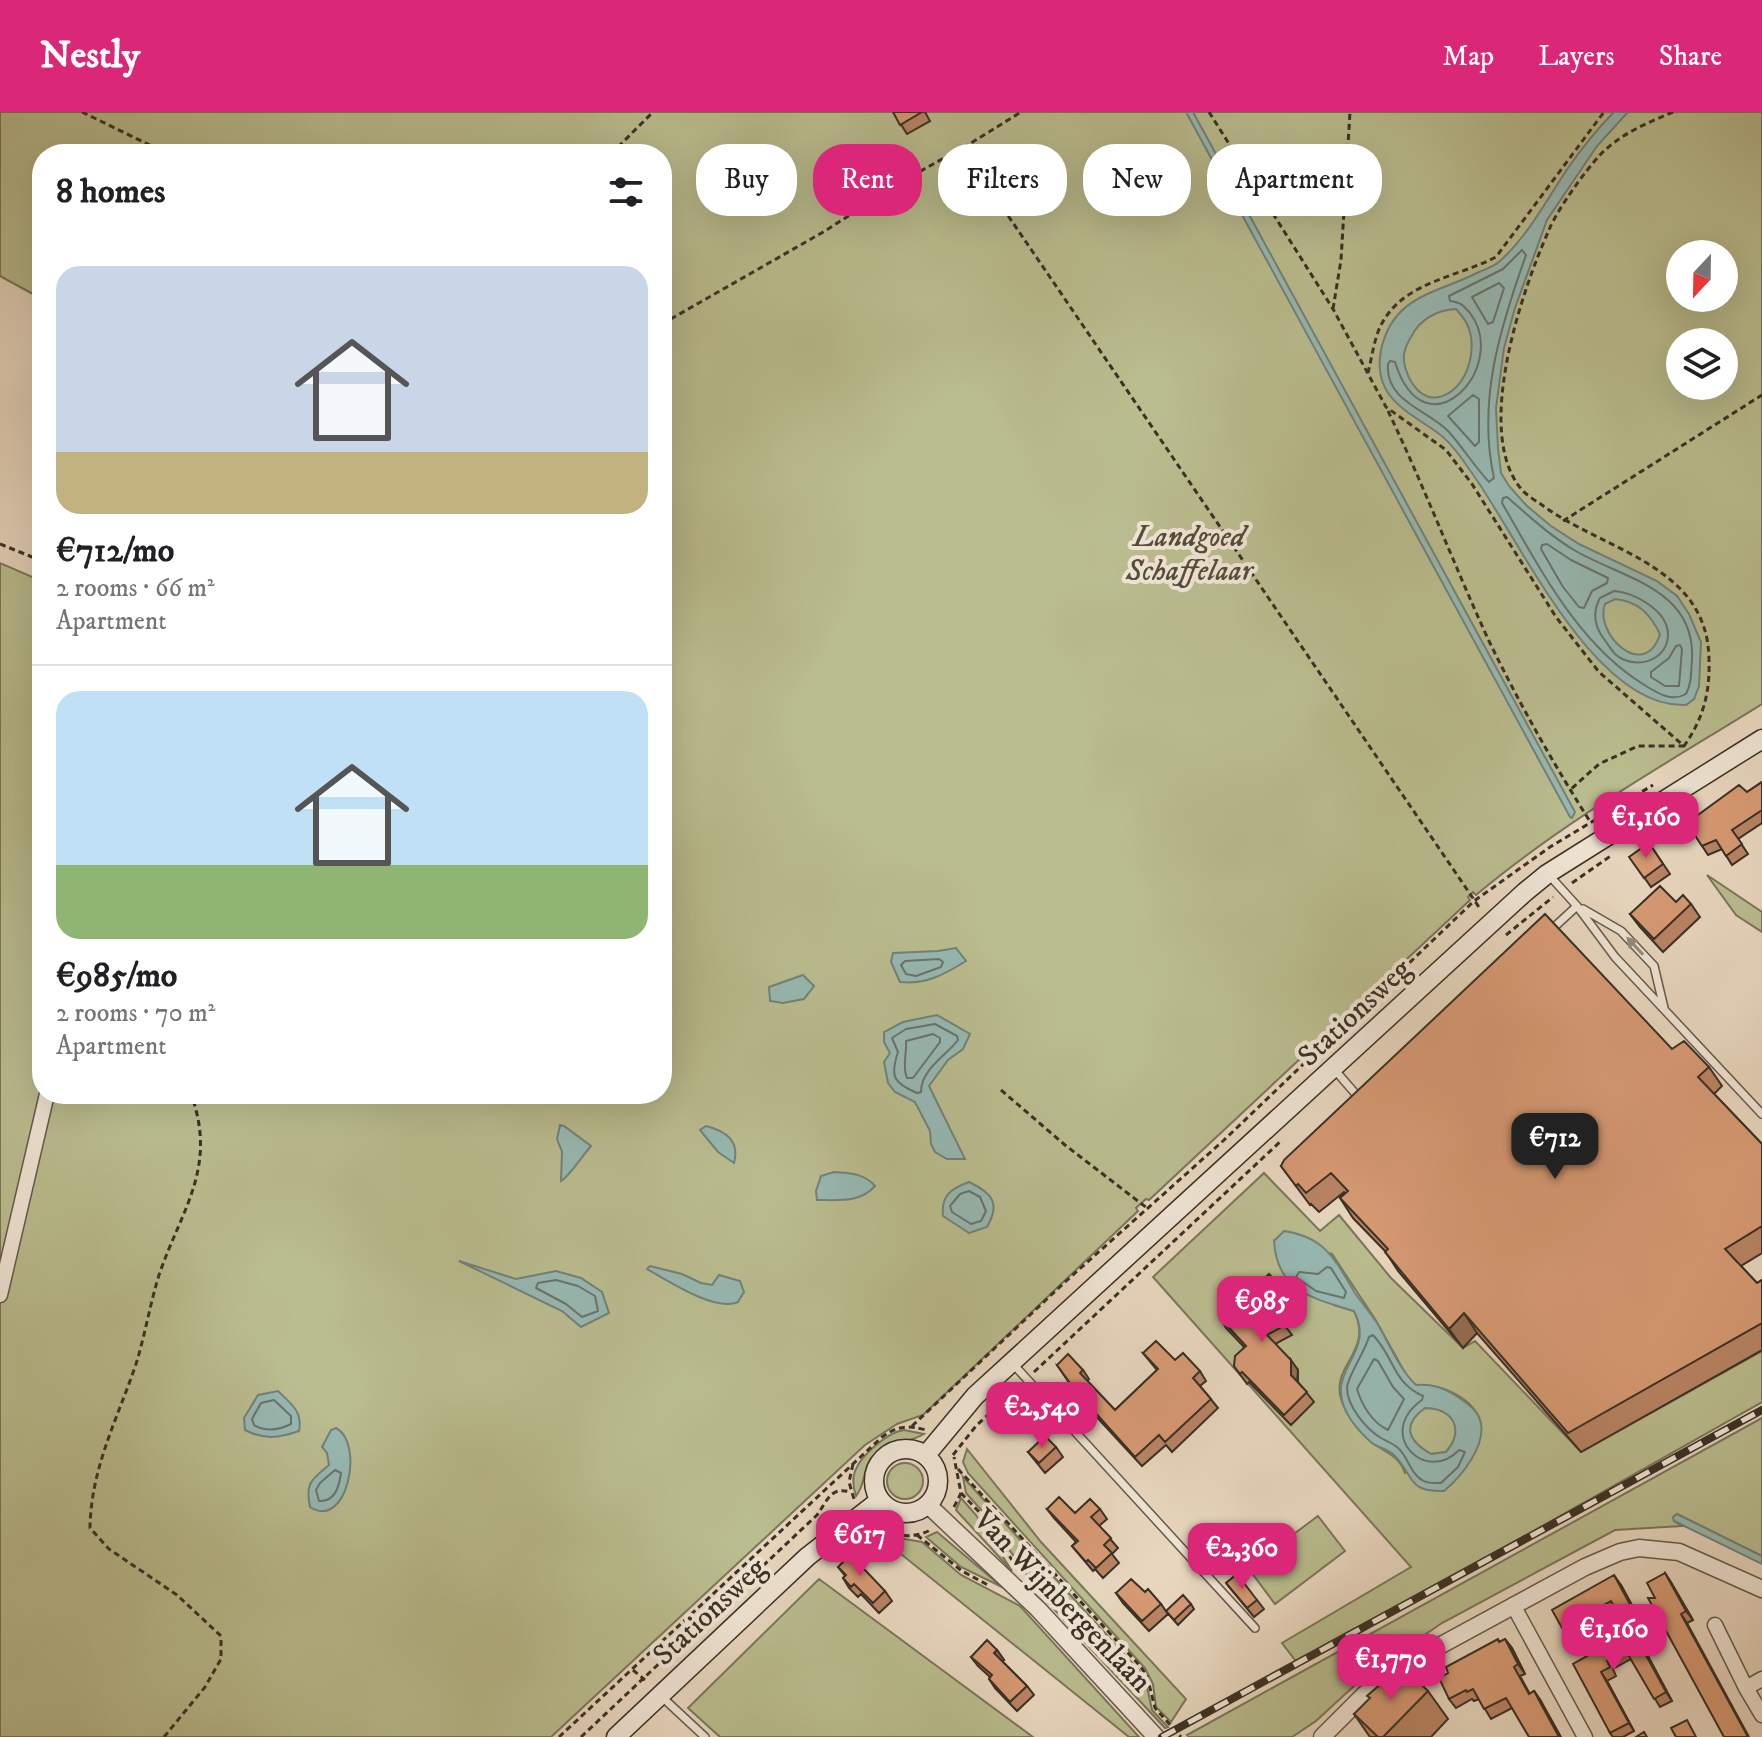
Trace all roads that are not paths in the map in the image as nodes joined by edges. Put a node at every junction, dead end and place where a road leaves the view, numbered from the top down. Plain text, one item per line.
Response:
1 (1762, 739) edge
2 (1547, 874) junction
3 (1577, 906) junction
4 (1544, 937) edge
5 (1665, 1009) junction
6 (1333, 1069) junction
7 (45, 1104) edge
8 (1354, 1113) edge
9 (1762, 1114) edge
10 (0, 1295) edge
11 (1011, 1362) junction
12 (926, 1455) junction
13 (880, 1500) junction
14 (928, 1505) junction
15 (1762, 1589) edge
16 (1513, 1605) junction
17 (1715, 1625) dead end
18 (1255, 1628) dead end
19 (1762, 1679) edge
20 (1746, 1688) junction
21 (661, 1695) junction
22 (1762, 1715) edge
23 (616, 1737) edge
24 (705, 1737) edge
25 (1156, 1737) edge
26 (1322, 1737) edge
27 (1585, 1737) edge

1 - 2 main road, Stationsweg
2 - 3 lane
2 - 6 main road, Stationsweg
3 - 4 lane
3 - 5 lane
5 -> 3 lane
5 - 9 lane
6 - 8 lane
6 - 11 main road, Stationsweg
7 - 10 street
11 - 12 main road, Stationsweg
11 - 18 lane
12 - 13 main road
12 - 14 main road
13 - 14 main road
13 - 21 main road, Stationsweg
14 - 25 street, Van Wijnbergenlaan
15 - 16 street
16 - 26 street
16 - 27 street
17 - 20 street
19 - 20 street
20 - 22 street
21 - 23 main road, Stationsweg
21 - 24 lane

